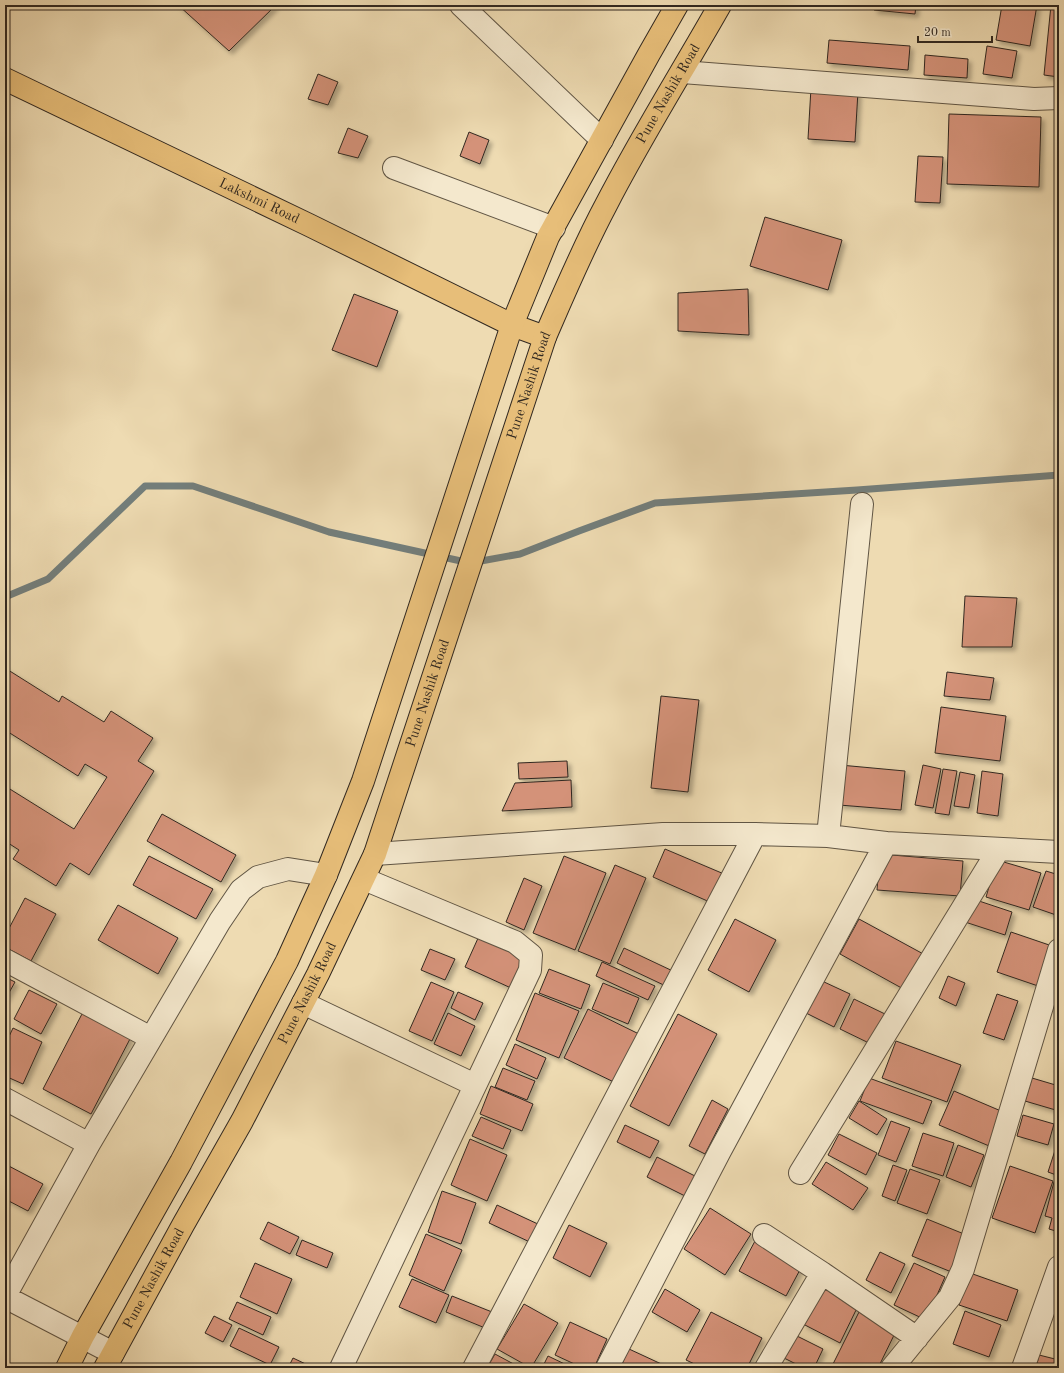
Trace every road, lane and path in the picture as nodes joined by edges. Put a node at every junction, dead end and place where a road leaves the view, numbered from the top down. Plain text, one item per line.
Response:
1 (461, 5) edge
2 (677, 5) edge
3 (720, 5) edge
4 (682, 72) junction
5 (5, 79) edge
6 (1059, 98) edge
7 (602, 140) junction
8 (394, 168) dead end
9 (554, 228) junction
10 (512, 325) junction
11 (545, 337) junction
12 (862, 504) dead end
13 (755, 834) junction
14 (828, 836) junction
15 (886, 843) junction
16 (999, 849) junction
17 (1059, 852) edge
18 (375, 854) junction
19 (326, 875) junction
20 (364, 879) junction
21 (1059, 950) edge
22 (5, 960) edge
23 (303, 1003) junction
24 (151, 1038) junction
25 (475, 1085) junction
26 (5, 1100) edge
27 (89, 1144) junction
28 (800, 1173) dead end
29 (764, 1236) dead end
30 (1059, 1267) edge
31 (822, 1273) junction
32 (5, 1297) edge
33 (83, 1336) junction
34 (916, 1338) junction
35 (109, 1360) edge
36 (67, 1368) edge
37 (340, 1368) edge
38 (474, 1368) edge
39 (607, 1368) edge
40 (766, 1368) edge
41 (892, 1368) edge
42 (1023, 1368) edge

1 - 7 street
2 - 7 main road
3 - 4 main road, Pune Nashik Road
4 - 6 street
4 - 11 main road, Pune Nashik Road
5 - 10 main road, Lakshmi Road
7 - 9 main road
8 - 9 street
9 - 10 main road
10 - 11 main road, Lakshmi Road
10 - 19 main road
11 - 18 main road, Pune Nashik Road
12 - 14 street
13 - 14 street
13 - 18 street
13 - 38 street
14 - 15 street
15 - 16 street
15 - 39 street
16 - 17 street
16 - 28 street
18 - 20 main road, Pune Nashik Road
19 - 24 street
19 - 33 main road
20 - 23 main road, Pune Nashik Road
20 - 25 street
21 - 34 street
22 - 24 street
23 - 25 street
23 - 35 main road, Pune Nashik Road
24 - 27 street
25 - 37 street
26 - 27 street
27 - 32 street
29 - 31 street
30 - 42 street
31 - 34 street
31 - 40 street
32 - 33 street
33 - 35 street
33 - 36 main road
34 - 41 street

